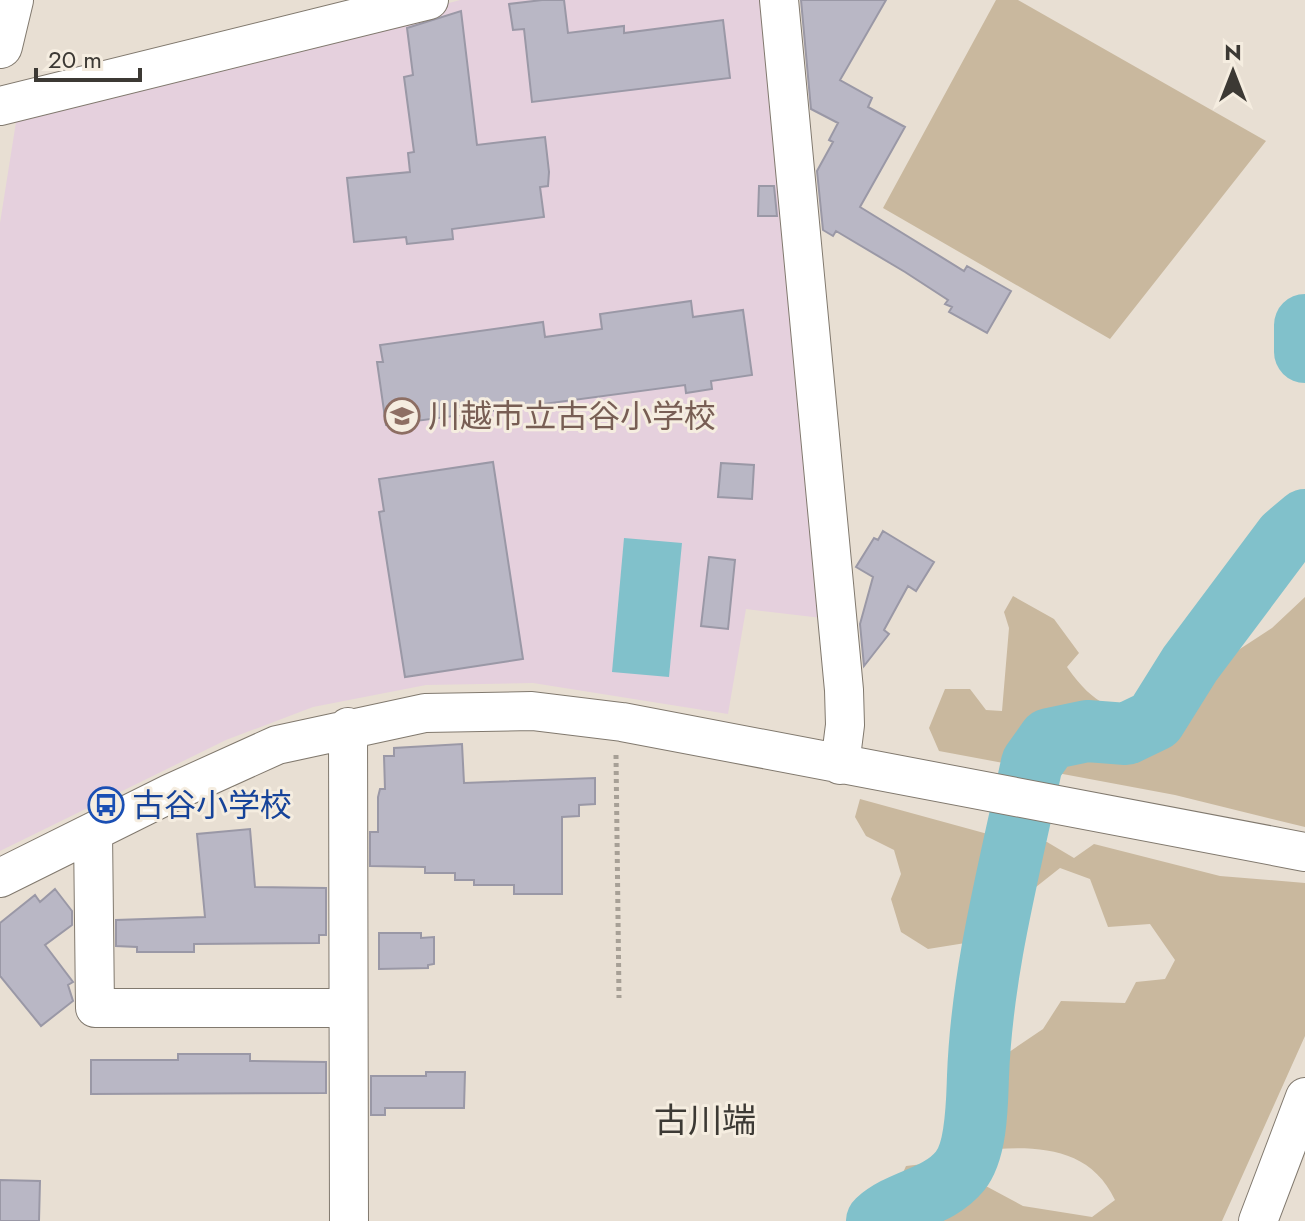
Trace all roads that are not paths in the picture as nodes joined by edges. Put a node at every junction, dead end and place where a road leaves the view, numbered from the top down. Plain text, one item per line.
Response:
1 (11, 0) edge
2 (429, 0) edge
3 (779, 0) edge
4 (0, 46) edge
5 (0, 106) edge
6 (348, 727) junction
7 (840, 765) junction
8 (93, 832) junction
9 (1305, 852) edge
10 (0, 878) edge
11 (348, 1008) junction
12 (1305, 1097) edge
13 (349, 1221) edge
14 (1258, 1221) edge

1 - 4 street
2 - 5 street
3 - 7 street
6 - 7 street
6 - 8 street
6 - 11 street
7 - 9 street
8 - 10 street
8 - 11 street
11 - 13 street
12 - 14 street

